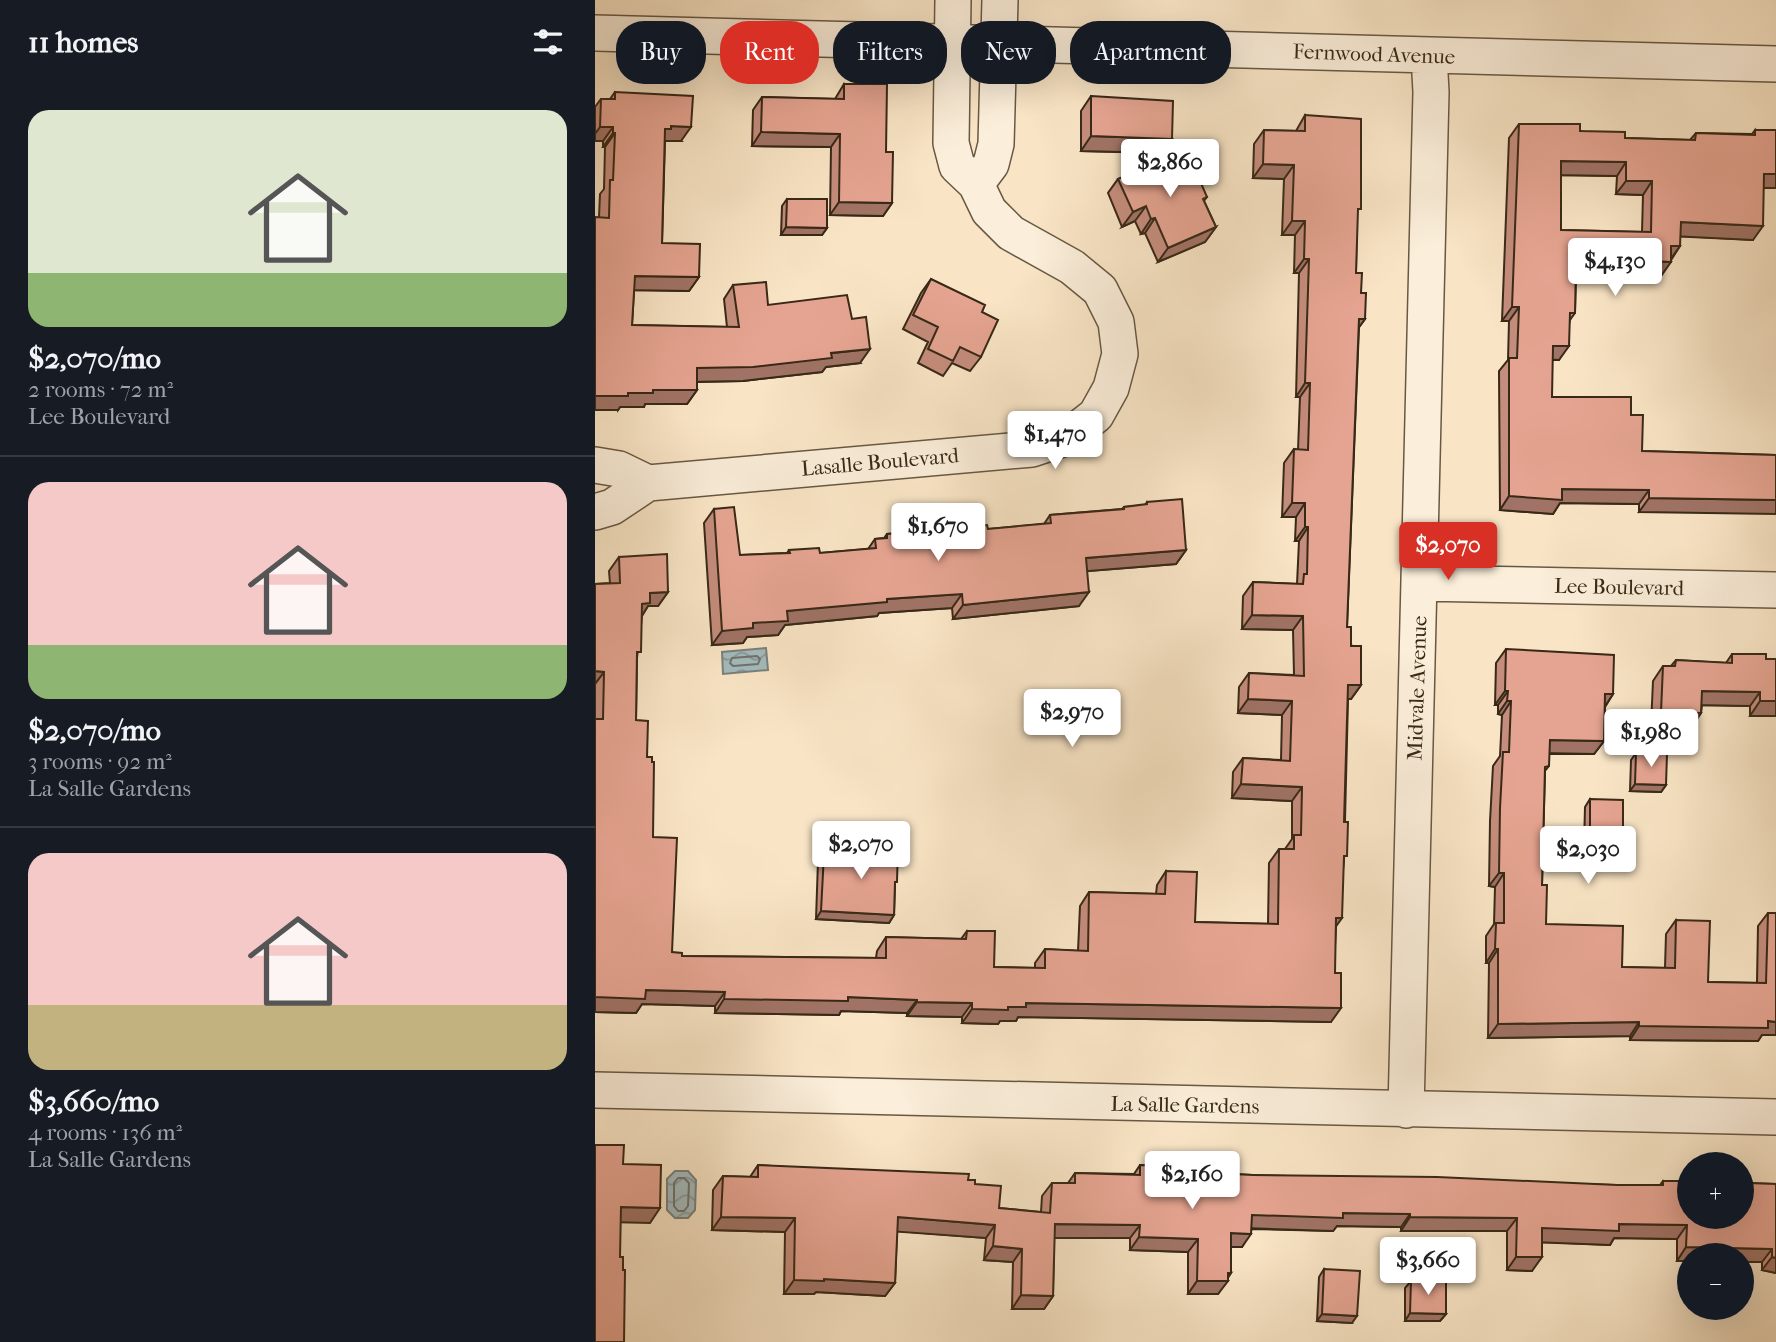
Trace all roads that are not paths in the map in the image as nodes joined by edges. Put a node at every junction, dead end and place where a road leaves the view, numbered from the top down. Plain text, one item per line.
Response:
1 (953, 0) edge
2 (1000, 0) edge
3 (1000, 21) edge
4 (595, 33) edge
5 (952, 41) junction
6 (961, 41) edge
7 (1056, 45) edge
8 (1429, 55) junction
9 (1776, 64) edge
10 (998, 84) edge
11 (976, 184) junction
12 (595, 465) edge
13 (648, 483) junction
14 (595, 512) edge
15 (1420, 583) junction
16 (1776, 590) edge
17 (595, 1090) edge
18 (1406, 1110) junction
19 (1776, 1117) edge

1 - 5 street, Lasalle Boulevard
2 - 3 street
4 - 5 street, Fernwood Avenue
5 - 6 street, Fernwood Avenue
5 - 11 street, Lasalle Boulevard
7 - 8 street, Fernwood Avenue
8 - 9 street, Fernwood Avenue
8 - 15 street, Midvale Avenue
10 - 11 street
11 - 13 street, Lasalle Boulevard
12 - 13 street, Lasalle Boulevard
13 - 14 street, Lasalle Boulevard
15 - 16 street, Lee Boulevard
15 - 18 street, Midvale Avenue
17 - 18 street, La Salle Gardens
18 - 19 street, La Salle Gardens

